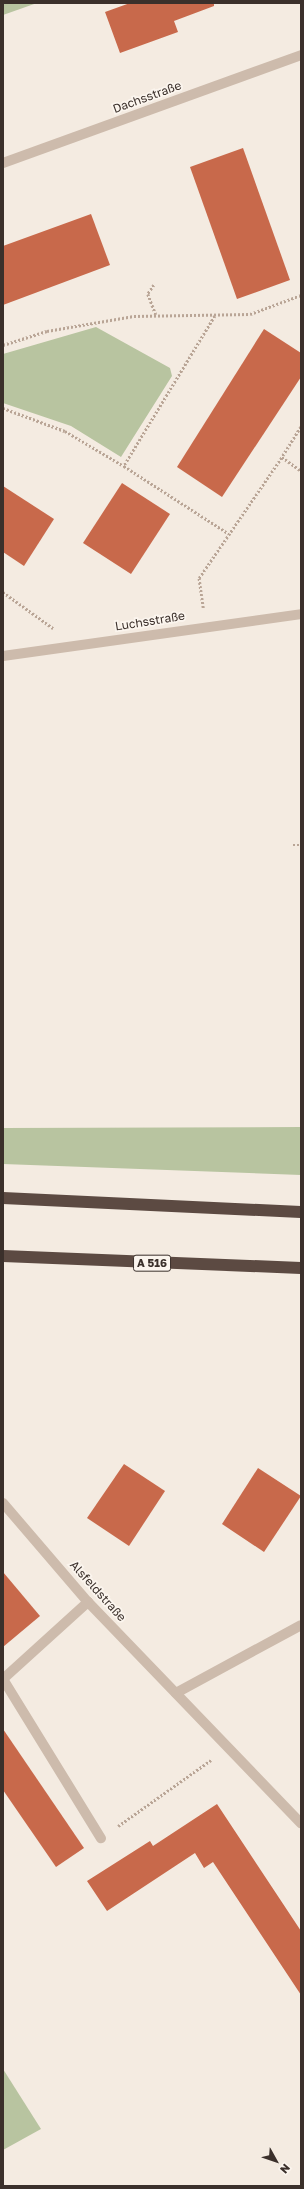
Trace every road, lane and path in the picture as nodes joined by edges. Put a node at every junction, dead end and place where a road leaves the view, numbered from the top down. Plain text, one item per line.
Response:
1 (301, 56) edge
2 (3, 163) edge
3 (154, 286) dead end
4 (301, 295) edge
5 (156, 315) junction
6 (215, 316) junction
7 (3, 345) edge
8 (3, 408) edge
9 (301, 427) edge
10 (282, 457) junction
11 (124, 466) junction
12 (301, 470) edge
13 (229, 534) junction
14 (3, 592) edge
15 (301, 614) edge
16 (205, 625) junction
17 (80, 646) junction
18 (3, 656) edge
19 (293, 845) dead end
20 (301, 845) edge
21 (3, 1198) edge
22 (301, 1212) edge
23 (3, 1256) edge
24 (301, 1268) edge
25 (3, 1503) edge
26 (88, 1602) junction
27 (301, 1625) edge
28 (3, 1679) edge
29 (176, 1694) junction
30 (228, 1748) junction
31 (301, 1823) edge
32 (101, 1838) joint

1 - 2 street, Dachsstraße
3 - 5 path
4 - 6 path
5 - 6 path
5 - 7 path
6 - 11 path
8 - 11 path
9 - 10 path
10 - 12 path
10 - 13 path
11 - 13 path
13 - 16 path
14 - 17 path
15 - 16 street, Luchsstraße
16 - 17 street, Luchsstraße
17 - 18 street, Luchsstraße
19 - 20 path
21 - 22 highway
23 - 24 highway, A 516
25 - 26 street, Alsfeldstraße
26 - 28 street
26 - 29 street, Alsfeldstraße
27 - 29 street
28 - 32 street
29 - 30 street, Alsfeldstraße
30 - 31 street, Alsfeldstraße
30 - 32 path

